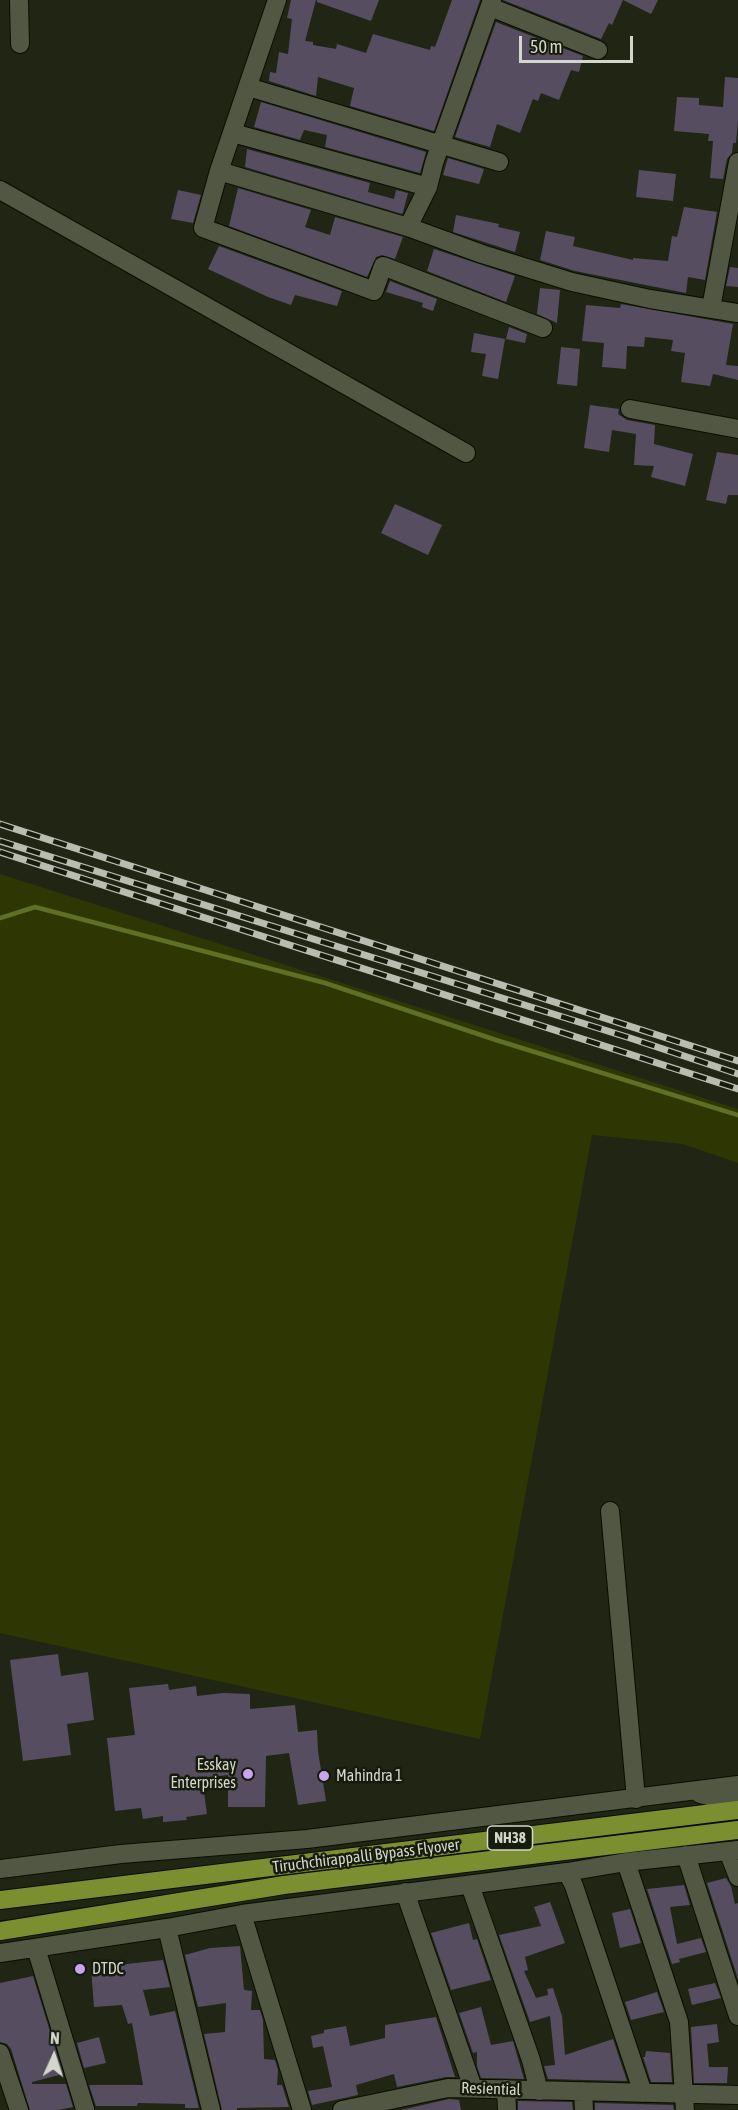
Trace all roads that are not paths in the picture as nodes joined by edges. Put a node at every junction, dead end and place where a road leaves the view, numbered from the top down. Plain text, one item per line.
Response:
1 (19, 0) edge
2 (277, 0) edge
3 (491, 3) edge
4 (20, 44) dead end
5 (598, 50) dead end
6 (248, 87) junction
7 (233, 133) junction
8 (442, 145) junction
9 (499, 162) dead end
10 (738, 162) edge
11 (219, 171) junction
12 (428, 187) junction
13 (0, 190) edge
14 (408, 226) junction
15 (733, 228) edge
16 (711, 308) junction
17 (738, 313) edge
18 (543, 328) dead end
19 (630, 409) dead end
20 (738, 429) edge
21 (466, 453) dead end
22 (610, 1511) dead end
23 (738, 1785) edge
24 (687, 1791) junction
25 (636, 1799) junction
26 (738, 1803) edge
27 (738, 1810) edge
28 (738, 1830) edge
29 (733, 1850) edge
30 (686, 1855) junction
31 (626, 1862) junction
32 (0, 1869) edge
33 (567, 1872) junction
34 (738, 1877) edge
35 (470, 1885) junction
36 (405, 1892) junction
37 (0, 1899) edge
38 (242, 1914) junction
39 (167, 1928) junction
40 (0, 1931) edge
41 (36, 1948) junction
42 (0, 1953) edge
43 (738, 2016) edge
44 (0, 2053) edge
45 (473, 2088) junction
46 (506, 2089) junction
47 (539, 2091) junction
48 (583, 2091) junction
49 (643, 2093) junction
50 (738, 2095) edge
51 (414, 2102) edge
52 (685, 2102) edge
53 (19, 2110) edge
54 (89, 2110) edge
55 (211, 2110) edge
56 (302, 2110) edge
57 (342, 2110) edge
58 (507, 2110) edge
59 (584, 2110) edge

1 - 4 street
2 - 6 street
3 - 5 street
3 - 8 street
6 - 7 street
6 - 8 street
7 - 11 street
7 - 12 street
8 - 9 street
8 - 12 street
10 - 15 street
11 - 14 street
11 - 18 street
12 - 14 street
13 - 21 street
14 - 16 street
15 - 16 street
16 - 17 street
19 - 20 street
22 - 25 street
23 - 24 street
24 - 25 street
24 - 26 street
25 - 32 street
27 - 37 highway, Tiruchchirappalli Bypass Flyover / NH38
28 - 40 highway, Tiruchchirappalli Bypass Flyover / NH38
29 - 30 street
29 - 34 street
30 - 31 street
30 - 43 street
31 - 33 street
31 - 52 street
33 - 35 street
33 - 49 street
35 - 36 street
35 - 47 street
36 - 38 street
36 - 45 street
38 - 39 street
38 - 56 street
39 - 41 street
39 - 55 street
41 - 42 street
41 - 54 street
44 - 53 street
45 - 46 street, Resiential
45 - 51 street, Resiential
46 - 47 street, Resiential
46 - 58 street
47 - 48 street, Resiential
48 - 49 street, Resiential
48 - 59 street
49 - 52 street, Resiential
50 - 52 street, Resiential
51 - 57 street, Resiential

